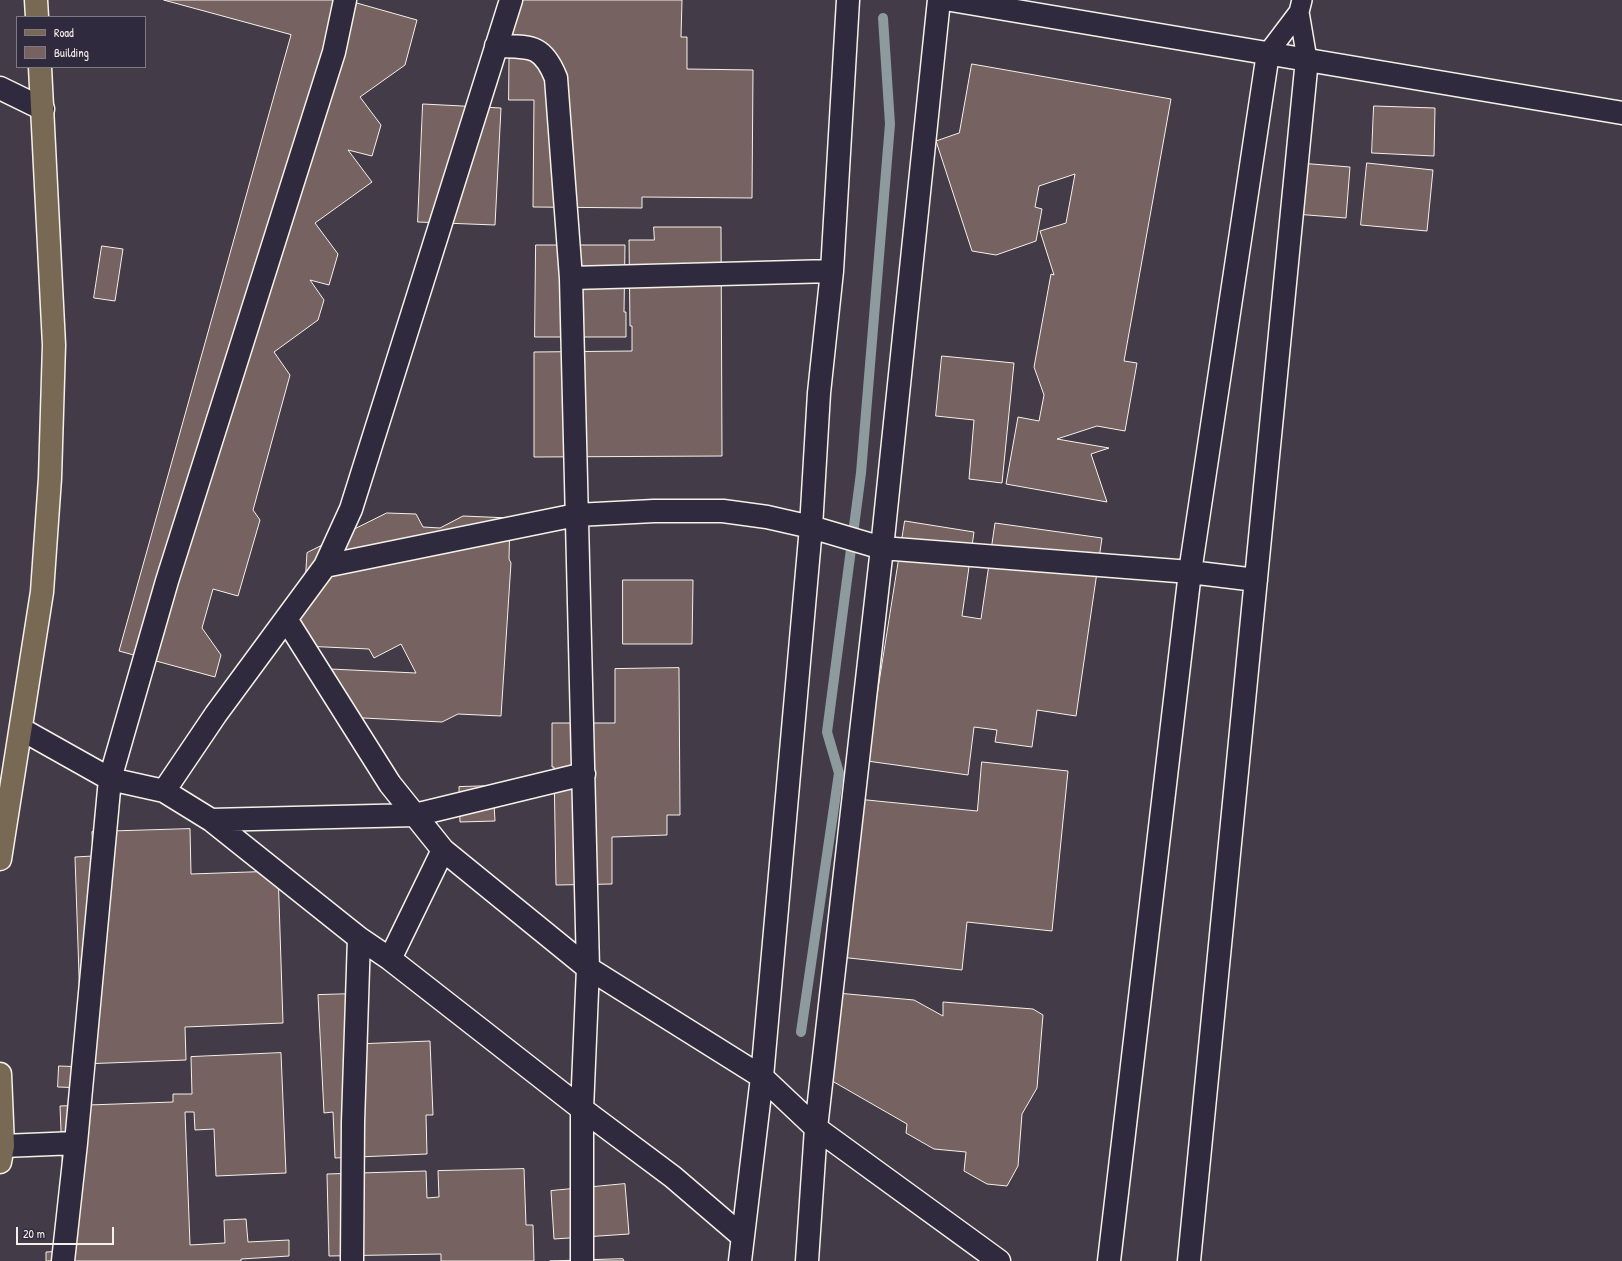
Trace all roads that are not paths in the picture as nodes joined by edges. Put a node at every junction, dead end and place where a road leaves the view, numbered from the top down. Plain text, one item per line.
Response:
1 (36, 0) edge
2 (345, 0) edge
3 (511, 0) edge
4 (848, 0) edge
5 (939, 0) edge
6 (951, 0) edge
7 (1301, 6) edge
8 (37, 16) edge
9 (496, 46) junction
10 (1268, 53) junction
11 (1308, 59) junction
12 (40, 68) edge
13 (0, 88) edge
14 (43, 109) junction
15 (1622, 113) edge
16 (832, 271) junction
17 (571, 278) junction
18 (576, 515) junction
19 (811, 527) junction
20 (882, 548) junction
21 (325, 566) junction
22 (1190, 572) junction
23 (1256, 580) junction
24 (286, 618) junction
25 (21, 729) junction
26 (584, 774) junction
27 (110, 779) junction
28 (164, 791) junction
29 (415, 815) junction
30 (211, 820) junction
31 (443, 850) junction
32 (0, 859) edge
33 (359, 938) junction
34 (390, 959) junction
35 (588, 968) junction
36 (0, 1074) edge
37 (762, 1077) junction
38 (582, 1109) junction
39 (816, 1128) junction
40 (76, 1144) junction
41 (2, 1154) edge
42 (743, 1237) junction
43 (63, 1261) edge
44 (352, 1261) edge
45 (582, 1261) edge
46 (740, 1261) edge
47 (807, 1261) edge
48 (999, 1261) edge
49 (1109, 1261) edge
50 (1189, 1261) edge

1 - 8 main road
2 - 27 street
3 - 9 street
4 - 16 street
5 - 20 street
6 - 10 street
7 - 10 lane
7 - 11 lane
9 - 17 street
9 - 21 street
10 - 11 street
10 - 22 street
11 - 15 street
11 - 23 street
12 - 14 main road
13 - 14 street
14 - 25 main road
16 - 17 street
16 - 19 street
17 - 18 street
18 - 19 street
18 - 21 street
18 - 26 street
19 - 20 street
19 - 37 street
20 - 22 street
20 - 39 street
21 - 24 street
22 - 23 street
22 - 49 street
23 - 50 street
24 - 28 street
24 - 29 street
25 - 27 street
25 - 32 main road
26 - 29 street
26 - 35 street
27 - 28 street
27 - 40 street
28 - 30 street
29 - 30 street
29 - 31 street
30 - 33 street
31 - 34 street
31 - 35 street
33 - 34 street
33 - 44 street
34 - 38 street
35 - 37 street
35 - 38 street
36 - 41 main road
37 - 39 street
37 - 42 street
38 - 42 street
38 - 45 street
39 - 47 street
39 - 48 street
40 - 41 street
40 - 43 street
42 - 46 street

